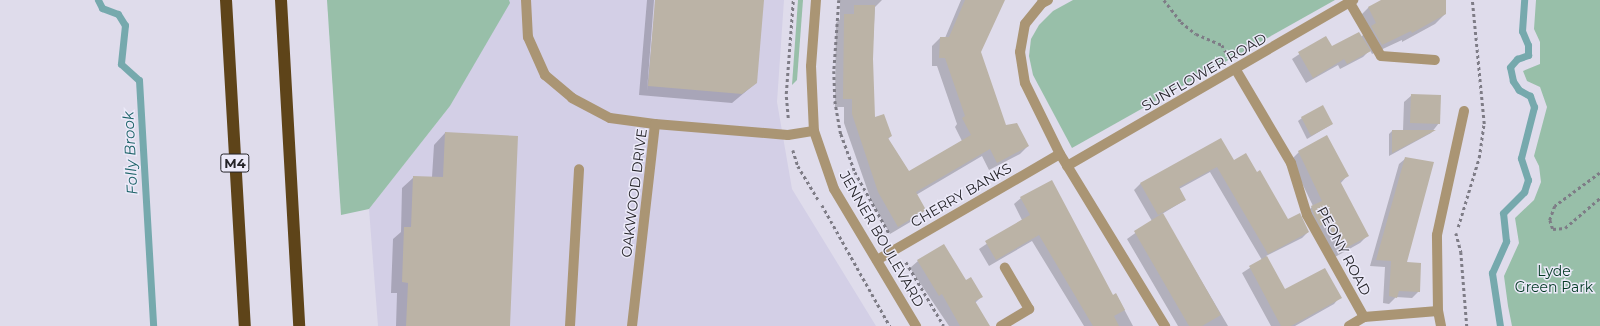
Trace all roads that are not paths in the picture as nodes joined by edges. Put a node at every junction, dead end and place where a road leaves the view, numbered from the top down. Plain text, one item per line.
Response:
1 (226, 0) edge
2 (281, 0) edge
3 (526, 0) edge
4 (816, 0) edge
5 (1048, 0) edge
6 (1351, 1) edge
7 (1435, 60) dead end
8 (1236, 70) junction
9 (1464, 111) dead end
10 (655, 124) junction
11 (814, 131) junction
12 (1060, 154) junction
13 (1067, 166) junction
14 (579, 169) dead end
15 (877, 260) junction
16 (1005, 268) dead end
17 (1438, 311) junction
18 (1364, 317) junction
19 (245, 326) edge
20 (299, 326) edge
21 (570, 326) edge
22 (632, 326) edge
23 (916, 326) edge
24 (1001, 326) edge
25 (1165, 326) edge
26 (1349, 326) edge
27 (1441, 326) edge

1 - 19 highway, M4
2 - 20 highway
3 - 10 street
4 - 11 street, JENNER BOULEVARD
5 - 12 street
6 - 7 street
6 - 8 street, SUNFLOWER ROAD
8 - 13 street, SUNFLOWER ROAD
8 - 18 street, PEONY ROAD
9 - 17 street
10 - 11 street, OAKWOOD DRIVE
10 - 22 street, OAKWOOD DRIVE
11 - 15 street, JENNER BOULEVARD
12 - 13 street
12 - 15 street, CHERRY BANKS
13 - 25 street
14 - 21 street
15 - 23 street, JENNER BOULEVARD
16 - 24 street
17 - 18 street
17 - 27 street
18 - 26 street

